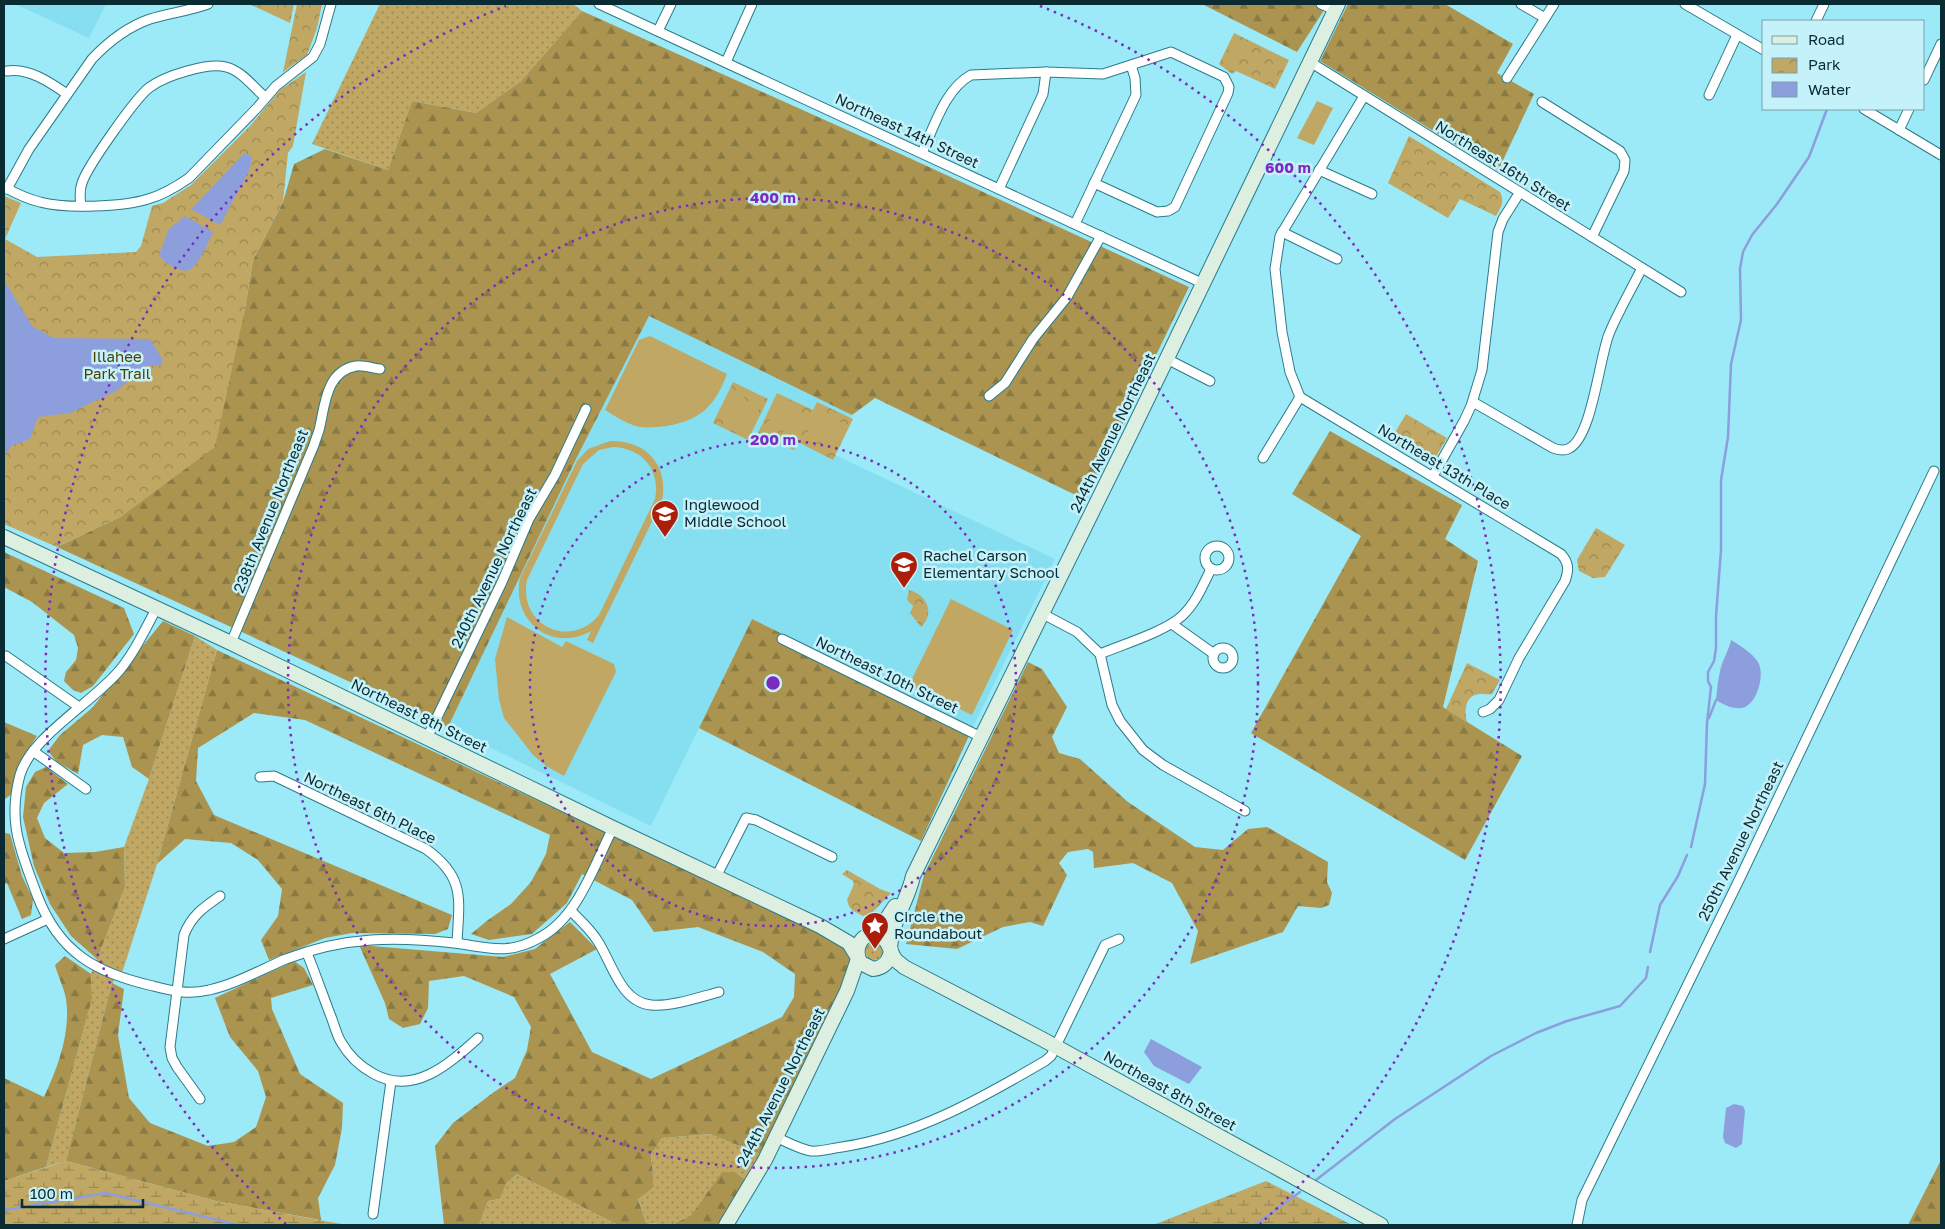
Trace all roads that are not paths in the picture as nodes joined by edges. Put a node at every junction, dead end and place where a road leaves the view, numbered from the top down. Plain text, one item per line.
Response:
1 (208, 4) edge
2 (331, 4) edge
3 (599, 4) edge
4 (671, 4) edge
5 (752, 4) edge
6 (1321, 4) edge
7 (1521, 4) edge
8 (1554, 4) edge
9 (1685, 4) edge
10 (1824, 4) edge
11 (1336, 7) edge
12 (1545, 18) junction
13 (1816, 20) edge
14 (658, 31) junction
15 (1737, 35) junction
16 (1941, 44) edge
17 (1762, 49) edge
18 (726, 62) junction
19 (1310, 62) junction
20 (1131, 65) junction
21 (7, 71) dead end
22 (1046, 72) junction
23 (1507, 78) dead end
24 (1925, 78) edge
25 (67, 94) junction
26 (1709, 95) dead end
27 (1364, 96) junction
28 (265, 97) junction
29 (1542, 102) dead end
30 (1866, 110) edge
31 (1909, 110) edge
32 (1899, 130) junction
33 (922, 154) junction
34 (1941, 155) edge
35 (1318, 170) junction
36 (1094, 183) junction
37 (6, 188) edge
38 (998, 189) junction
39 (1520, 192) junction
40 (1372, 194) dead end
41 (81, 206) junction
42 (1075, 224) junction
43 (1282, 232) junction
44 (1101, 236) junction
45 (1592, 237) junction
46 (1337, 259) dead end
47 (1642, 268) junction
48 (1204, 284) junction
49 (1681, 292) dead end
50 (1167, 359) junction
51 (380, 369) dead end
52 (1210, 380) dead end
53 (989, 396) dead end
54 (1300, 397) junction
55 (1472, 402) junction
56 (586, 409) dead end
57 (1263, 458) dead end
58 (1934, 471) dead end
59 (1433, 476) junction
60 (4, 537) edge
61 (1211, 569) dead end
62 (156, 609) junction
63 (1043, 614) junction
64 (1172, 624) junction
65 (782, 638) dead end
66 (231, 643) junction
67 (1100, 654) junction
68 (1214, 654) dead end
69 (6, 656) dead end
70 (79, 707) junction
71 (1483, 712) dead end
72 (981, 736) junction
73 (427, 738) junction
74 (33, 751) junction
75 (260, 776) dead end
76 (86, 789) dead end
77 (4, 806) edge
78 (14, 808) junction
79 (1245, 811) dead end
80 (612, 828) junction
81 (832, 857) dead end
82 (913, 876) junction
83 (716, 877) junction
84 (220, 896) dead end
85 (571, 911) junction
86 (48, 919) junction
87 (820, 926) junction
88 (870, 935) junction
89 (4, 939) edge
90 (1119, 939) dead end
91 (457, 943) junction
92 (890, 949) junction
93 (307, 953) junction
94 (858, 958) junction
95 (876, 968) junction
96 (943, 987) junction
97 (177, 992) junction
98 (719, 992) dead end
99 (478, 1038) dead end
100 (1055, 1046) junction
101 (391, 1081) junction
102 (200, 1099) dead end
103 (780, 1139) junction
104 (757, 1182) junction
105 (373, 1214) dead end
106 (726, 1225) edge
107 (733, 1225) edge
108 (1381, 1225) edge
109 (1577, 1225) edge

1 - 25 street
2 - 28 street
3 - 14 street, Northeast 14th Street
4 - 14 street
5 - 18 street
6 - 11 street
7 - 12 street
8 - 12 street
9 - 15 street
10 - 13 street
11 - 19 street, 244th Avenue Northeast
12 - 23 street
14 - 18 street, Northeast 14th Street
15 - 17 street
15 - 26 street
16 - 24 street
18 - 33 street, Northeast 14th Street
19 - 27 street, Northeast 16th Street
19 - 48 street, 244th Avenue Northeast
20 - 22 street
20 - 36 street
20 - 36 street
21 - 25 street
22 - 33 street
22 - 38 street
25 - 37 street
27 - 35 street
27 - 39 street, Northeast 16th Street
28 - 41 street
28 - 41 street
29 - 45 street
30 - 32 street
31 - 32 street
32 - 34 street
33 - 38 street, Northeast 14th Street
35 - 40 street
35 - 43 street
36 - 42 street
37 - 41 street
38 - 42 street, Northeast 14th Street
39 - 45 street, Northeast 16th Street
39 - 55 street
42 - 44 street, Northeast 14th Street
43 - 46 street
43 - 54 street
44 - 48 street, Northeast 14th Street
44 - 53 street
45 - 47 street, Northeast 16th Street
47 - 49 street, Northeast 16th Street
47 - 55 street
48 - 50 street, 244th Avenue Northeast
50 - 52 street
50 - 63 street, 244th Avenue Northeast
51 - 66 street, 238th Avenue Northeast
54 - 57 street
54 - 59 street, Northeast 13th Place
55 - 59 street
56 - 73 street, 240th Avenue Northeast
58 - 109 street, 250th Avenue Northeast
59 - 71 street, Northeast 13th Place
60 - 62 street, Northeast 8th Street
61 - 64 street
62 - 66 street, Northeast 8th Street
62 - 70 street
63 - 67 street
63 - 72 street, 244th Avenue Northeast
64 - 67 street
64 - 68 street
65 - 72 street, Northeast 10th Street
66 - 73 street, Northeast 8th Street
67 - 79 street
69 - 70 street
70 - 74 street
72 - 82 street, 244th Avenue Northeast
73 - 80 street, Northeast 8th Street
74 - 76 street
74 - 78 street
75 - 91 street, Northeast 6th Place
77 - 78 street
78 - 86 street
80 - 83 street, Northeast 8th Street
80 - 85 street
81 - 83 street
82 - 88 street, 244th Avenue Northeast
82 - 92 street, 244th Avenue Northeast
83 - 87 street, Northeast 8th Street
84 - 97 street
85 - 91 street
85 - 98 street
86 - 89 street
86 - 97 street
87 - 88 street, Northeast 8th Street
87 - 94 street, Northeast 8th Street
88 - 92 street
88 - 94 street
90 - 100 street
91 - 93 street
92 - 95 street
92 - 96 street, Northeast 8th Street
93 - 97 street
93 - 101 street
94 - 95 street
94 - 103 street, 244th Avenue Northeast
95 - 96 street, Northeast 8th Street
95 - 103 street, 244th Avenue Northeast
96 - 100 street, Northeast 8th Street
97 - 102 street
99 - 101 street
100 - 103 street
100 - 108 street, Northeast 8th Street
101 - 105 street
103 - 104 street, 244th Avenue Northeast
104 - 106 street, 244th Avenue Northeast
104 - 107 street, 244th Avenue Northeast

